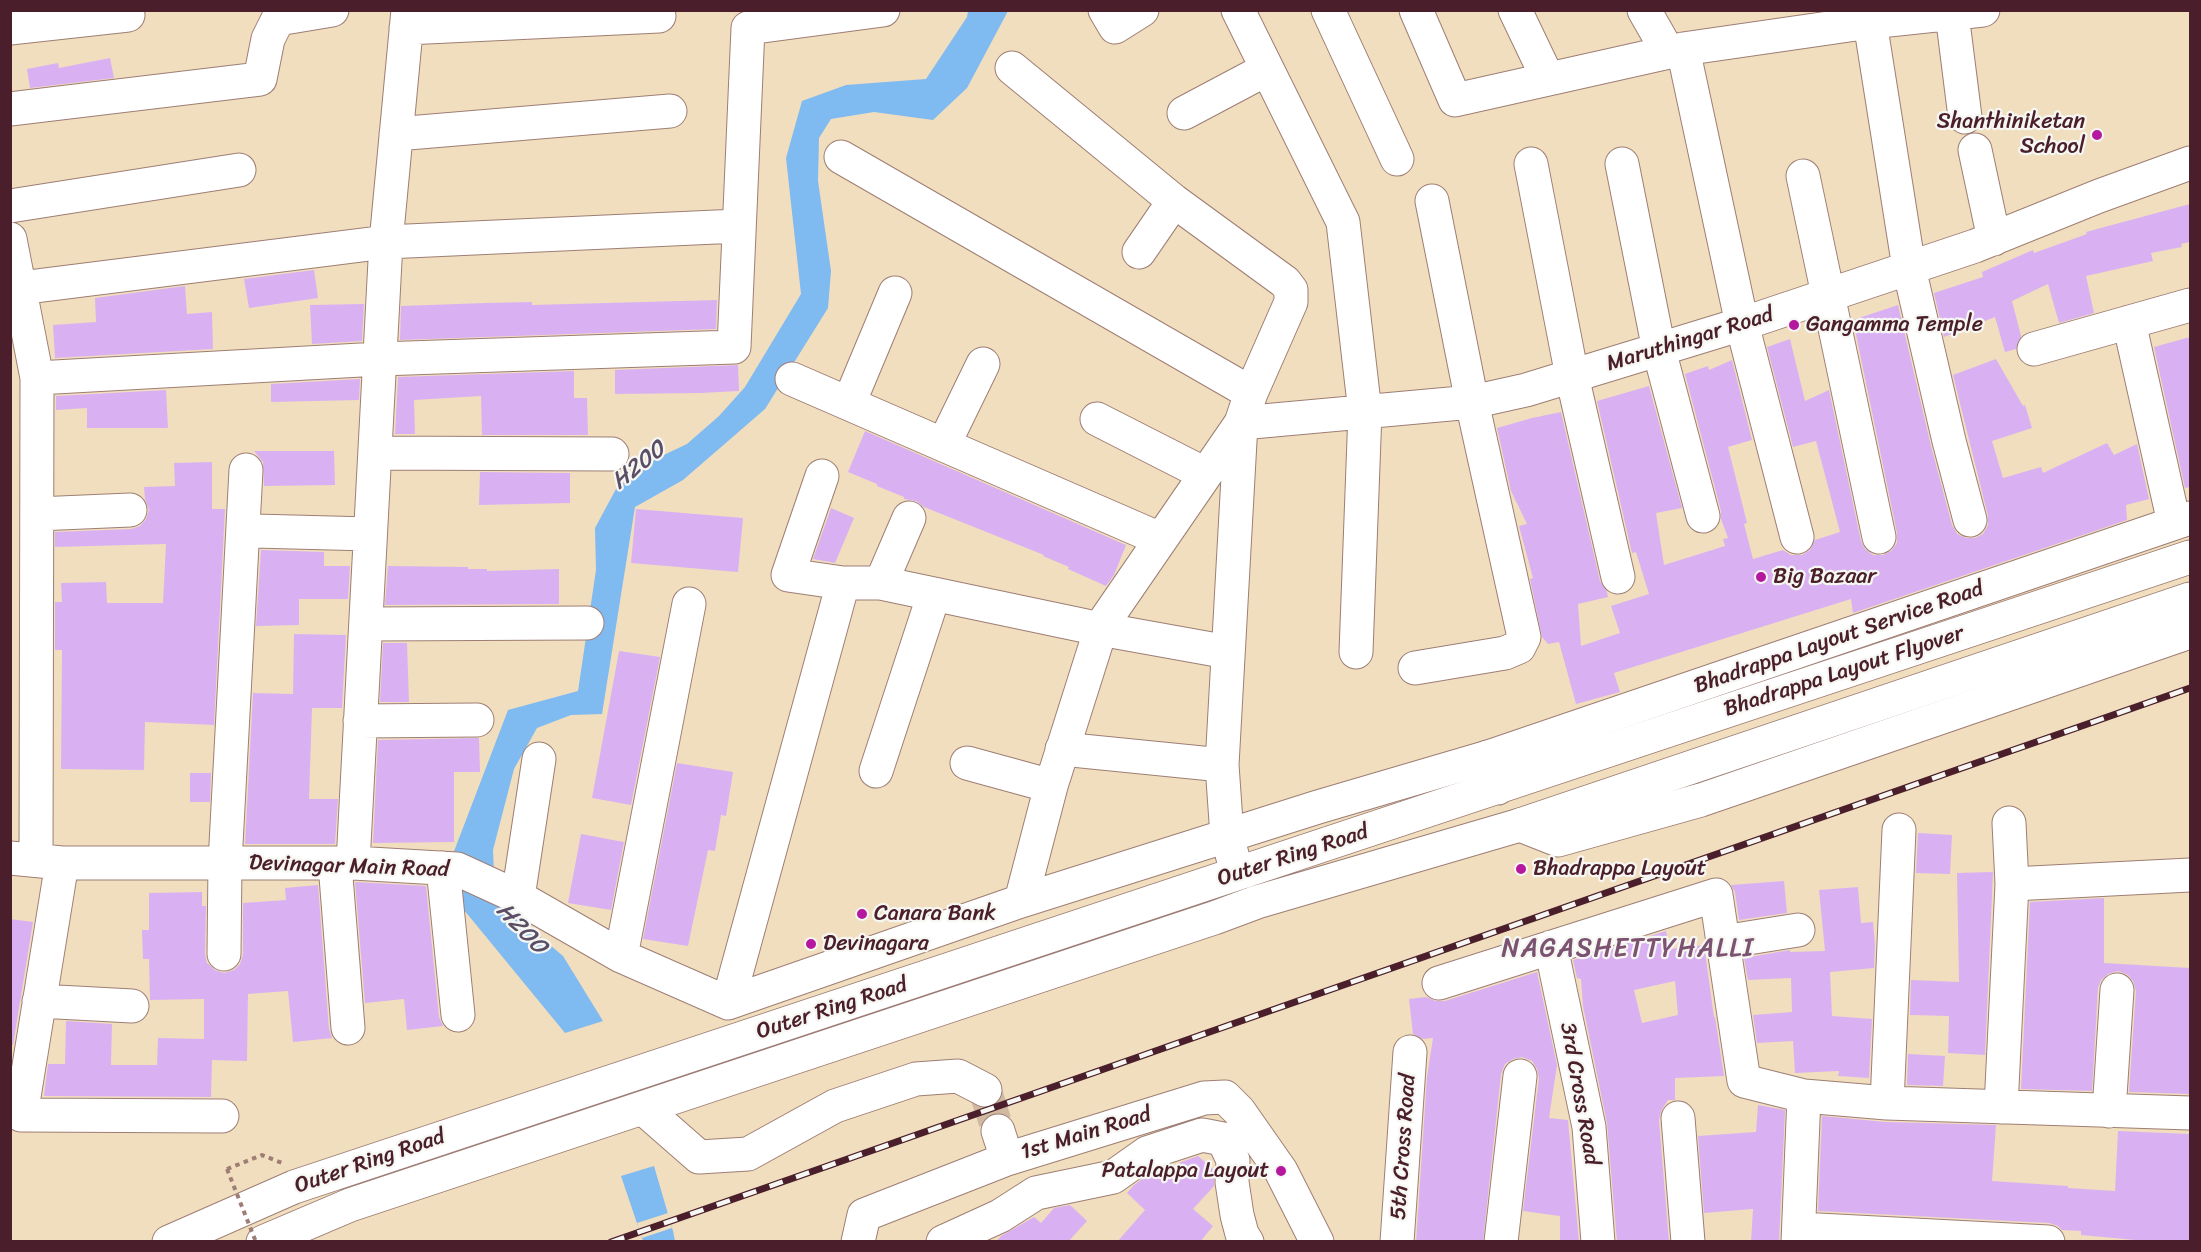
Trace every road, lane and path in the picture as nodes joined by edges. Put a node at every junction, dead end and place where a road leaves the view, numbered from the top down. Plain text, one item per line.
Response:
1 (332, 10) edge
2 (883, 10) edge
3 (1105, 10) edge
4 (1142, 10) edge
5 (1238, 10) edge
6 (1328, 10) edge
7 (1416, 10) edge
8 (1515, 10) edge
9 (1644, 10) edge
10 (1974, 11) edge
11 (128, 15) dead end
12 (659, 16) dead end
13 (1876, 18) edge
14 (407, 19) edge
15 (1780, 22) edge
16 (10, 28) edge
17 (1675, 50) junction
18 (1012, 68) dead end
19 (1267, 69) junction
20 (1548, 78) junction
21 (10, 109) edge
22 (670, 111) dead end
23 (1184, 114) dead end
24 (1965, 117) dead end
25 (396, 134) junction
26 (1975, 150) dead end
27 (841, 157) dead end
28 (1397, 159) dead end
29 (2190, 163) edge
30 (1531, 164) dead end
31 (1622, 164) dead end
32 (239, 170) dead end
33 (1803, 176) dead end
34 (1174, 201) junction
35 (1432, 201) dead end
36 (10, 206) edge
37 (738, 226) junction
38 (1994, 238) junction
39 (10, 239) edge
40 (386, 242) junction
41 (1139, 252) dead end
42 (1909, 268) junction
43 (20, 288) junction
44 (896, 293) dead end
45 (1828, 295) junction
46 (2190, 305) edge
47 (2129, 322) junction
48 (1742, 324) junction
49 (2034, 349) dead end
50 (1659, 350) junction
51 (379, 359) junction
52 (983, 364) dead end
53 (1572, 376) junction
54 (792, 379) dead end
55 (28, 395) edge
56 (849, 402) junction
57 (1472, 402) junction
58 (1246, 408) junction
59 (1365, 412) junction
60 (1097, 419) dead end
61 (944, 444) junction
62 (375, 453) junction
63 (612, 454) dead end
64 (246, 470) dead end
65 (1205, 474) junction
66 (822, 476) dead end
67 (130, 510) dead end
68 (37, 514) junction
69 (1703, 516) dead end
70 (909, 518) dead end
71 (1970, 520) dead end
72 (2182, 520) edge
73 (254, 531) dead end
74 (370, 534) junction
75 (1797, 537) dead end
76 (1879, 537) dead end
77 (1160, 539) junction
78 (2190, 557) edge
79 (1618, 577) dead end
80 (24, 583) edge
81 (843, 583) junction
82 (881, 583) junction
83 (934, 594) junction
84 (689, 604) dead end
85 (2185, 612) edge
86 (586, 623) dead end
87 (366, 624) junction
88 (1100, 629) junction
89 (1228, 652) junction
90 (1356, 652) dead end
91 (1414, 668) dead end
92 (477, 720) dead end
93 (360, 721) junction
94 (1062, 749) junction
95 (539, 759) dead end
96 (968, 762) dead end
97 (1222, 765) junction
98 (876, 771) dead end
99 (1493, 772) junction
100 (1050, 786) junction
101 (2009, 823) dead end
102 (1520, 825) joint
103 (1899, 830) dead end
104 (1227, 837) junction
105 (225, 863) junction
106 (344, 863) junction
107 (27, 864) edge
108 (450, 868) junction
109 (1237, 874) junction
110 (2190, 875) edge
111 (2012, 884) junction
112 (510, 892) junction
113 (1021, 901) junction
114 (1798, 930) dead end
115 (1723, 942) junction
116 (1551, 947) junction
117 (224, 954) dead end
118 (621, 956) junction
119 (1440, 982) dead end
120 (2117, 990) dead end
121 (39, 1001) junction
122 (728, 1003) junction
123 (132, 1006) dead end
124 (458, 1015) dead end
125 (348, 1028) dead end
126 (1410, 1052) dead end
127 (1521, 1076) dead end
128 (985, 1090) dead end
129 (1804, 1096) junction
130 (1887, 1103) junction
131 (2001, 1107) junction
132 (643, 1108) junction
133 (2109, 1112) junction
134 (2190, 1113) edge
135 (222, 1116) dead end
136 (1678, 1118) dead end
137 (290, 1167) dead end
138 (1799, 1235) edge
139 (169, 1242) edge
140 (256, 1242) edge
141 (263, 1242) edge
142 (858, 1242) edge
143 (943, 1242) edge
144 (1247, 1242) edge
145 (1317, 1242) edge
146 (1397, 1242) edge
147 (1501, 1242) edge
148 (1598, 1242) edge
149 (1688, 1242) edge
150 (2048, 1242) edge

1 - 21 main road
2 - 37 main road
3 - 4 main road
5 - 19 main road
6 - 28 main road
7 - 20 main road
8 - 20 main road
9 - 17 main road
10 - 13 main road
10 - 24 main road
11 - 16 main road
12 - 14 main road
13 - 15 main road
13 - 42 main road
14 - 25 main road
15 - 17 main road
17 - 20 main road
17 - 48 main road
18 - 34 main road
19 - 23 main road
19 - 59 main road
22 - 25 main road
25 - 40 main road
26 - 38 main road
27 - 58 main road
29 - 38 main road, Maruthingar Road
30 - 53 main road
31 - 50 main road
32 - 36 main road
33 - 45 main road
34 - 41 main road
34 - 58 main road
35 - 57 main road
37 - 40 main road
37 - 51 main road
38 - 42 main road, Maruthingar Road
39 - 43 main road
40 - 43 main road
40 - 51 main road
42 - 45 main road, Maruthingar Road
42 - 71 main road
43 - 55 main road
44 - 56 main road
45 - 48 main road, Maruthingar Road
45 - 76 main road
46 - 47 main road
47 - 49 main road
47 - 72 main road
48 - 50 main road, Maruthingar Road
48 - 75 main road
50 - 53 main road, Maruthingar Road
50 - 69 main road
51 - 55 main road
51 - 62 main road
52 - 61 main road
53 - 57 main road, Maruthingar Road
53 - 79 main road
54 - 56 main road
55 - 68 main road
56 - 61 main road
57 - 59 main road, Maruthingar Road
57 - 91 main road
58 - 59 main road, Maruthingar Road
58 - 65 main road
58 - 89 main road
59 - 90 main road
60 - 65 main road
61 - 77 main road
62 - 63 main road
62 - 74 main road
64 - 105 main road
65 - 77 main road
66 - 81 main road
67 - 68 main road
68 - 80 main road
70 - 82 main road
72 - 99 main road, Bhadrappa Layout Service Road
73 - 74 main road
74 - 87 main road
77 - 88 main road
78 - 99 main road, Bhadrappa Layout Flyover
80 - 107 main road
81 - 82 main road
81 - 122 main road
82 - 83 main road
83 - 88 main road
83 - 98 main road
84 - 118 main road
85 - 102 main road, Bhadrappa Layout Flyover
86 - 87 main road
87 - 93 main road
88 - 89 main road
88 - 94 main road
89 - 97 main road
92 - 93 main road
93 - 106 main road
94 - 97 main road
94 - 100 main road
95 - 112 main road
96 - 100 main road
97 - 104 main road
99 - 104 main road
99 - 109 main road, Outer Ring Road
100 - 113 main road
101 - 111 main road
102 - 132 main road, Outer Ring Road
103 - 130 main road
104 - 109 main road
104 - 113 main road
105 - 106 main road, Devinagar Main Road
105 - 107 main road, Devinagar Main Road
105 - 117 main road
106 - 108 main road, Devinagar Main Road
106 - 125 main road
107 - 121 main road
108 - 112 main road, Devinagar Main Road
108 - 124 main road
109 - 139 main road, Outer Ring Road
110 - 111 main road
111 - 131 main road
112 - 118 main road, Devinagar Main Road
113 - 122 main road
114 - 115 main road
115 - 116 main road
115 - 129 main road
116 - 119 main road
116 - 148 main road, 3rd Cross Road
118 - 122 main road, Devinagar Main Road
120 - 133 main road
121 - 123 main road
121 - 135 main road
126 - 146 main road, 5th Cross Road
127 - 147 main road
128 - 132 main road
129 - 130 main road
129 - 138 main road
130 - 131 main road
131 - 133 main road
132 - 141 main road, Outer Ring Road
133 - 134 main road
136 - 149 main road
137 - 140 path, bridge
138 - 150 main road
142 - 145 main road, 1st Main Road
143 - 144 main road

